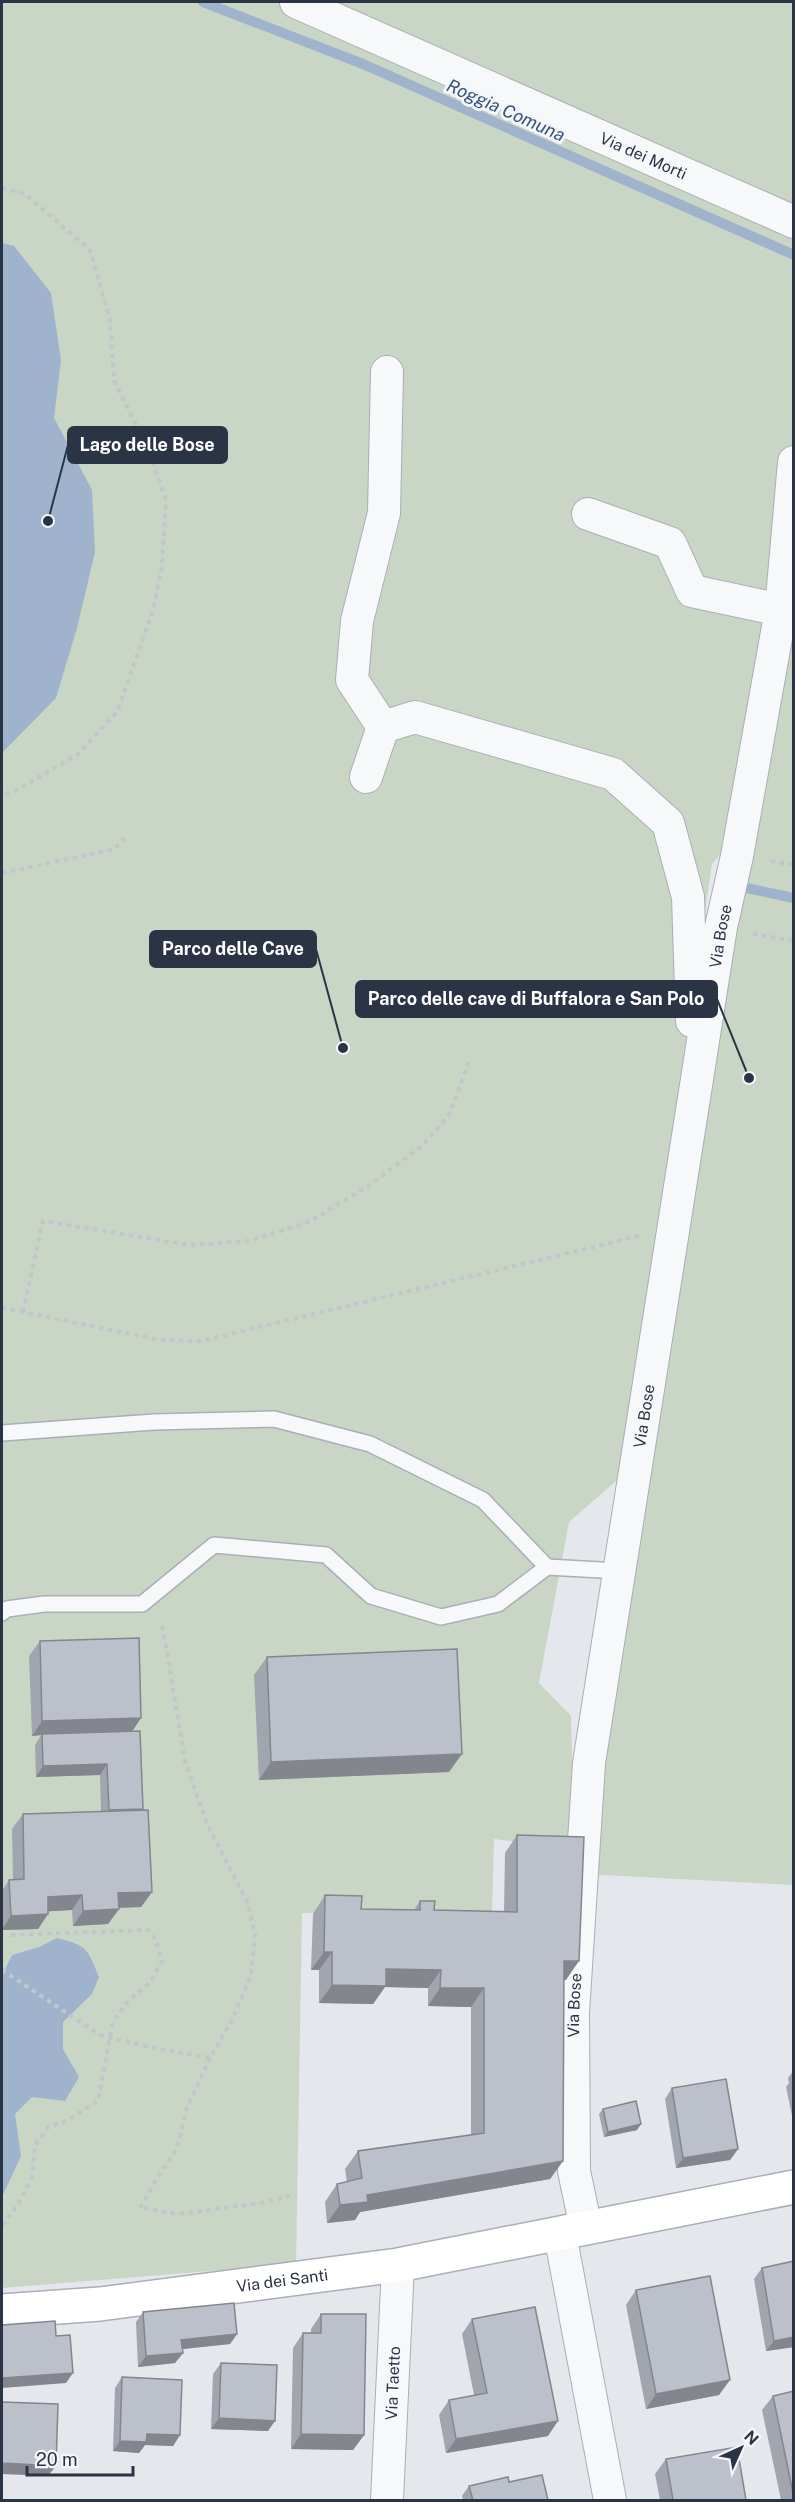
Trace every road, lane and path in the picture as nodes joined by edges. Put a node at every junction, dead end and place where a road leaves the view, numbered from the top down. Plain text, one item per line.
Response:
1 (296, 2) edge
2 (2, 188) edge
3 (794, 222) edge
4 (387, 372) dead end
5 (794, 462) edge
6 (588, 514) dead end
7 (781, 610) junction
8 (382, 727) junction
9 (366, 777) dead end
10 (2, 795) edge
11 (125, 837) dead end
12 (2, 873) edge
13 (469, 1062) dead end
14 (694, 1096) junction
15 (672, 1232) junction
16 (2, 1308) edge
17 (23, 1312) junction
18 (2, 1432) edge
19 (547, 1567) junction
20 (619, 1571) junction
21 (142, 1604) junction
22 (2, 1612) edge
23 (8, 1935) edge
24 (3, 1971) edge
25 (109, 2037) junction
26 (210, 2058) junction
27 (794, 2187) edge
28 (290, 2196) dead end
29 (2, 2225) edge
30 (573, 2231) junction
31 (398, 2265) junction
32 (2, 2311) edge
33 (387, 2500) edge
34 (610, 2500) edge

1 - 3 street, Via dei Morti
2 - 10 path
4 - 8 street
5 - 7 street, Via Bose
6 - 7 street
7 - 14 street, Via Bose
8 - 9 street
8 - 14 street
11 - 12 path
13 - 17 path
14 - 15 street, Via Bose
15 - 17 path
15 - 20 street, Via Bose
16 - 17 path
18 - 19 lane
19 - 20 lane
19 - 21 lane
20 - 30 street, Via Bose
21 - 22 lane
21 - 26 path
23 - 25 path
24 - 25 path
25 - 26 path
25 - 29 path
26 - 28 path
27 - 30 street, Via dei Santi
30 - 31 street, Via dei Santi
30 - 34 street
31 - 32 street, Via dei Santi
31 - 33 street, Via Taetto

